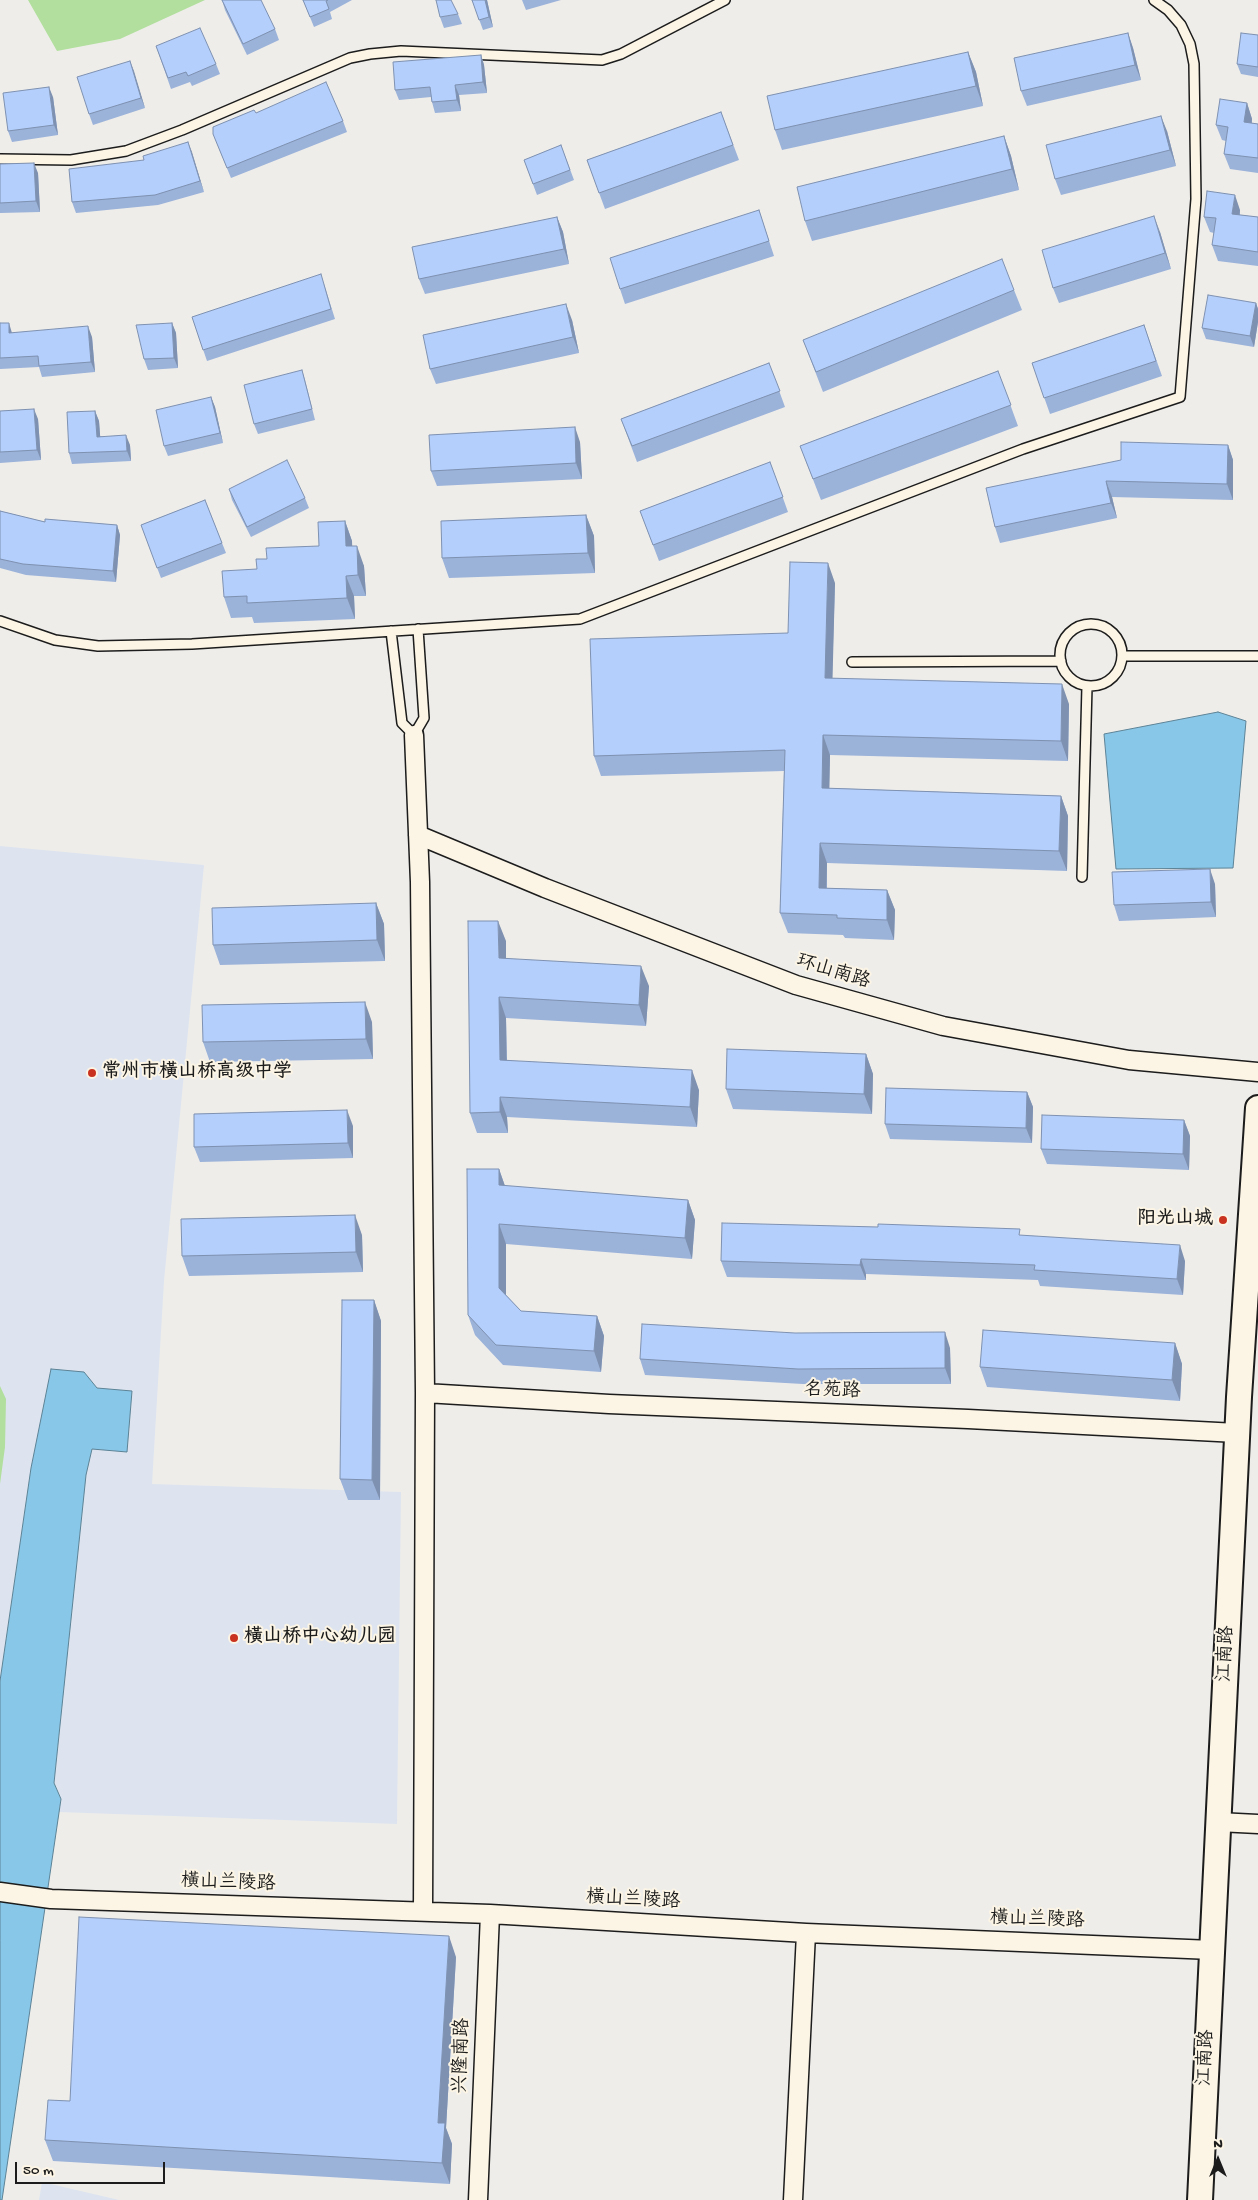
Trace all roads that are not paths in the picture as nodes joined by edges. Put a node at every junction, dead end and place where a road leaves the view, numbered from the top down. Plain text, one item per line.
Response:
1 (726, 0) edge
2 (1154, 0) edge
3 (0, 159) edge
4 (0, 620) edge
5 (418, 630) junction
6 (390, 632) junction
7 (1122, 656) junction
8 (1258, 656) edge
9 (1060, 661) junction
10 (852, 662) dead end
11 (1087, 686) junction
12 (414, 735) junction
13 (418, 835) junction
14 (1082, 877) dead end
15 (1258, 1072) edge
16 (1258, 1108) edge
17 (424, 1393) junction
18 (1237, 1433) junction
19 (1218, 1822) junction
20 (1258, 1824) edge
21 (0, 1892) edge
22 (422, 1911) junction
23 (490, 1914) junction
24 (806, 1933) junction
25 (1212, 1950) junction
26 (478, 2200) edge
27 (793, 2200) edge
28 (1200, 2200) edge

1 - 3 lane
2 - 5 lane
4 - 6 lane
5 - 6 lane
5 - 12 lane
6 - 12 lane
7 - 8 lane
7 - 9 lane
7 - 11 lane
9 - 10 lane
9 - 11 lane
11 - 14 lane
12 - 13 street
13 - 15 street, 环山南路
13 - 17 street
16 - 18 main road, 江南路
17 - 18 street, 名苑路
17 - 22 street
18 - 19 main road, 江南路
19 - 20 street
19 - 25 main road, 江南路
21 - 22 street, 横山兰陵路
22 - 23 street, 横山兰陵路
23 - 24 street, 横山兰陵路
23 - 26 street, 兴隆南路
24 - 25 street, 横山兰陵路
24 - 27 street
25 - 28 main road, 江南路

